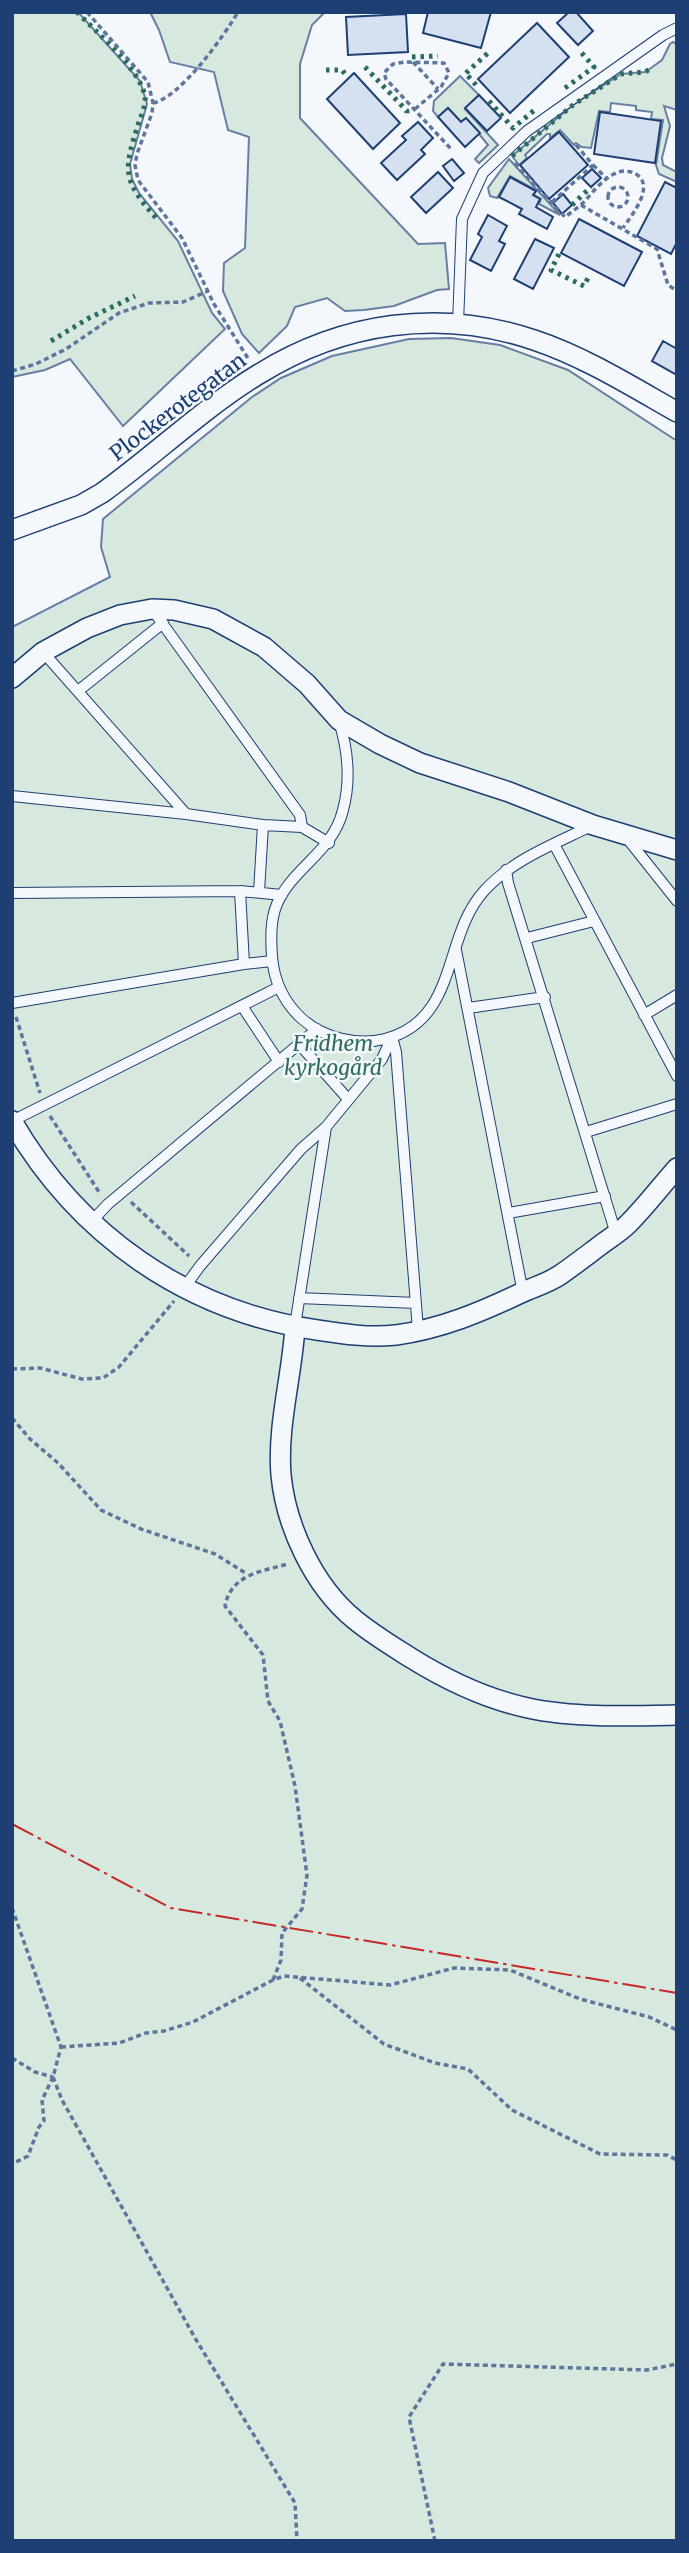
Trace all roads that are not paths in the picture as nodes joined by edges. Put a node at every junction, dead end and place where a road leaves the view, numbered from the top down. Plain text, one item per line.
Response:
1 (677, 28) edge
2 (458, 324) junction
3 (677, 412) edge
4 (12, 530) edge
5 (157, 616) junction
6 (43, 652) junction
7 (12, 678) edge
8 (78, 691) junction
9 (339, 720) junction
10 (12, 796) edge
11 (186, 814) junction
12 (263, 825) junction
13 (593, 825) junction
14 (302, 827) junction
15 (624, 834) junction
16 (329, 843) junction
17 (554, 844) junction
18 (677, 850) edge
19 (506, 870) junction
20 (240, 891) junction
21 (259, 892) junction
22 (12, 893) edge
23 (282, 895) junction
24 (677, 901) edge
25 (594, 920) junction
26 (527, 938) junction
27 (456, 946) junction
28 (272, 961) junction
29 (244, 964) junction
30 (279, 987) junction
31 (677, 995) edge
32 (545, 998) junction
33 (12, 1003) edge
34 (242, 1006) junction
35 (468, 1008) junction
36 (644, 1015) junction
37 (317, 1029) junction
38 (392, 1037) junction
39 (299, 1045) junction
40 (279, 1062) junction
41 (677, 1076) edge
42 (348, 1099) junction
43 (677, 1104) edge
44 (12, 1121) edge
45 (327, 1127) junction
46 (586, 1132) junction
47 (677, 1168) edge
48 (605, 1196) junction
49 (508, 1213) junction
50 (90, 1223) junction
51 (616, 1234) junction
52 (184, 1288) junction
53 (523, 1293) junction
54 (299, 1298) junction
55 (416, 1303) junction
56 (295, 1327) junction
57 (418, 1330) junction
58 (677, 1714) edge

1 - 2 lane
2 - 3 street, Plockerotegatan
2 - 4 street, Plockerotegatan
5 - 6 street
5 - 8 lane
5 - 9 street
5 - 14 lane
6 - 7 street
6 - 8 lane
8 - 11 lane
9 - 13 street
9 - 16 lane
10 - 11 lane
11 - 12 lane
12 - 14 lane
12 - 21 lane
13 - 15 street
13 - 17 lane
14 - 16 lane
15 - 18 street
15 - 24 lane
16 - 23 lane
17 - 19 lane
17 - 25 lane
19 - 26 lane
19 - 27 lane
20 - 21 lane
20 - 22 lane
20 - 29 lane
21 - 23 lane
23 - 28 lane
25 - 26 lane
25 - 36 lane
26 - 32 lane
27 - 35 lane
27 - 38 lane
28 - 29 lane
28 - 30 lane
29 - 33 lane
30 - 34 lane
30 - 37 lane
31 - 36 lane
32 - 35 lane
32 - 46 lane
34 - 40 lane
34 - 44 lane
35 - 49 lane
36 - 41 lane
37 - 38 lane
37 - 39 lane
38 - 42 lane
38 - 55 lane
39 - 40 lane
39 - 42 lane
40 - 50 lane
42 - 45 lane
43 - 46 lane
44 - 50 street
45 - 52 lane
45 - 54 lane
46 - 48 lane
47 - 51 street
48 - 49 lane
48 - 51 lane
49 - 53 lane
50 - 52 street
51 - 53 street
52 - 56 street
53 - 57 street
54 - 55 lane
54 - 56 lane
55 - 57 lane
56 - 57 street
56 - 58 street

